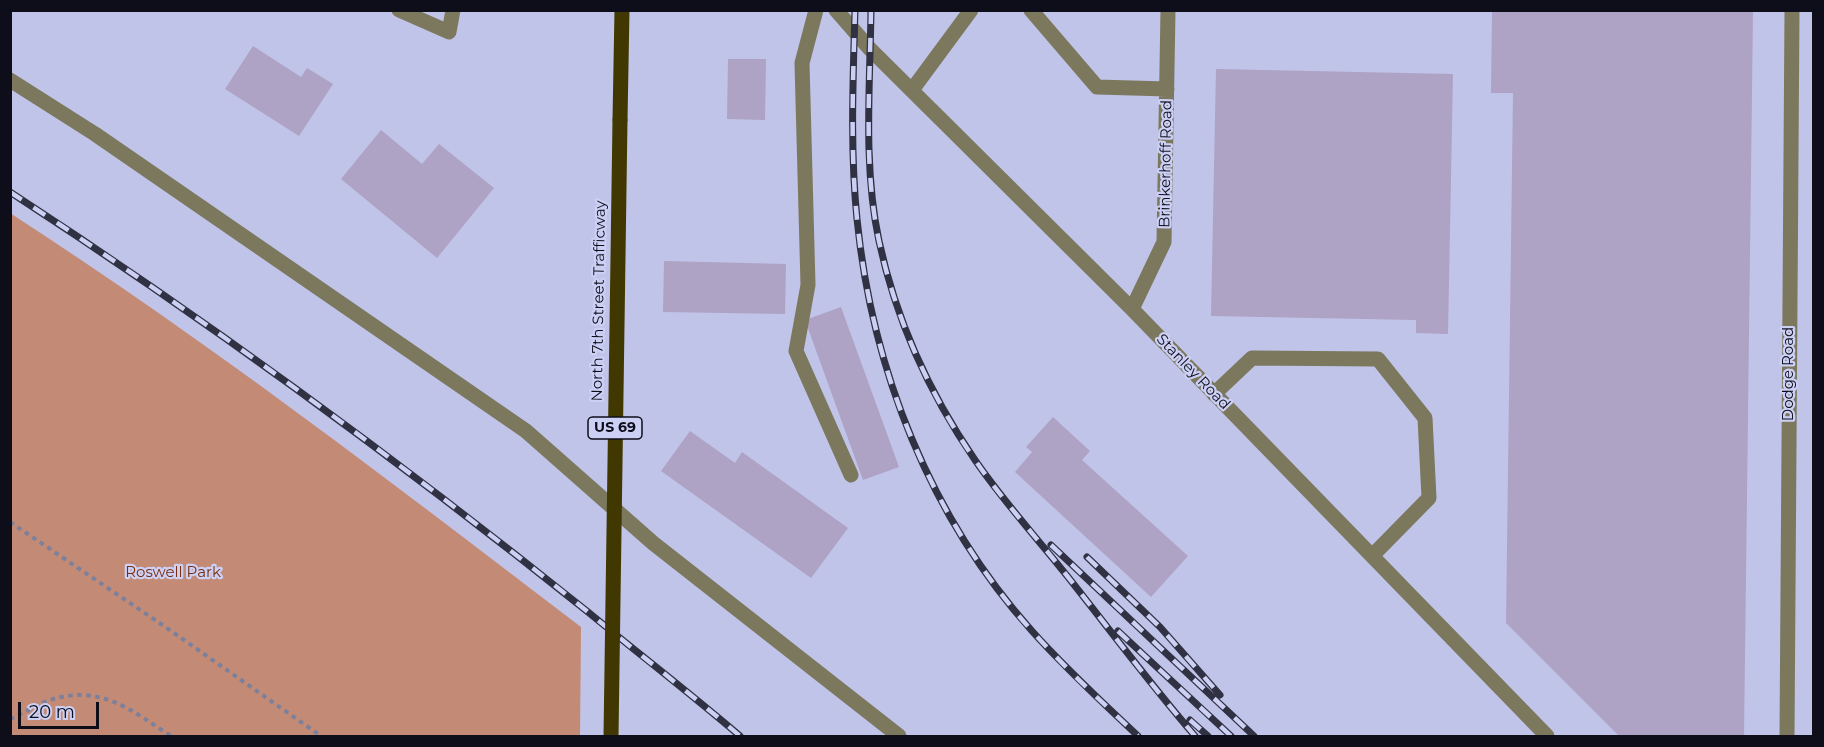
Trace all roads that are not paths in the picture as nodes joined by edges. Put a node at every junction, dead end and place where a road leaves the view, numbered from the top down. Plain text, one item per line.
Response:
1 (399, 10) edge
2 (453, 10) edge
3 (622, 10) edge
4 (816, 10) edge
5 (836, 10) edge
6 (971, 10) edge
7 (1031, 10) edge
8 (1168, 10) edge
9 (1792, 10) edge
10 (10, 80) edge
11 (1167, 89) junction
12 (912, 90) junction
13 (1132, 309) junction
14 (1214, 394) junction
15 (851, 475) dead end
16 (1372, 556) junction
17 (611, 736) edge
18 (899, 736) edge
19 (1547, 736) edge
20 (1787, 736) edge

1 - 2 street
3 - 17 main road, North 7th Street Trafficway / US 69, bridge
4 - 15 street
5 - 12 street, Stanley Road
6 - 12 street
7 - 11 street
8 - 11 street, Brinkerhoff Road
9 - 20 street, Dodge Road
10 - 18 street
11 - 13 street, Brinkerhoff Road
12 - 13 street, Stanley Road
13 - 14 street, Stanley Road
14 - 16 street, Stanley Road
14 - 16 street
16 - 19 street, Stanley Road

